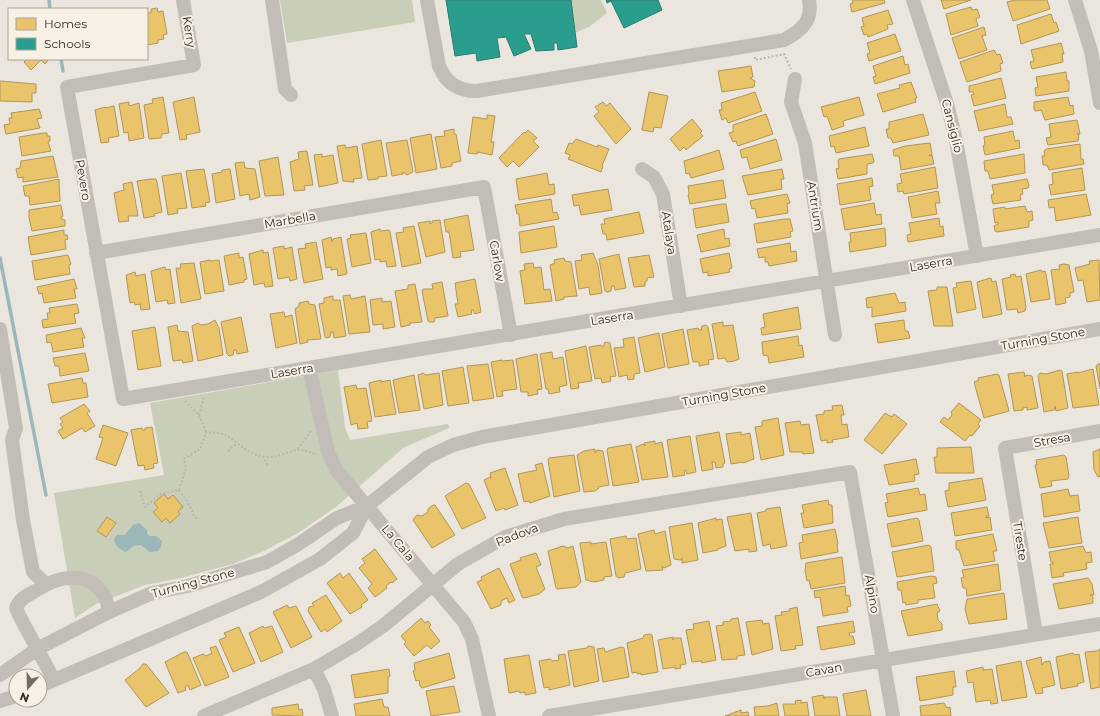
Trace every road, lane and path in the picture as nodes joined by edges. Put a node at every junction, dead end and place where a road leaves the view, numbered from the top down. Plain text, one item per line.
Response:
1 (184, 0) edge
2 (272, 0) edge
3 (427, 0) edge
4 (809, 0) edge
5 (913, 0) edge
6 (1075, 0) edge
7 (751, 44) junction
8 (194, 65) joint
9 (795, 79) joint
10 (291, 95) dead end
11 (1100, 103) edge
12 (642, 169) dead end
13 (484, 187) joint
14 (1100, 236) edge
15 (96, 253) junction
16 (977, 256) junction
17 (827, 281) junction
18 (681, 306) junction
19 (0, 329) edge
20 (1100, 329) edge
21 (511, 335) junction
22 (835, 335) dead end
23 (309, 368) junction
24 (203, 386) junction
25 (181, 389) junction
26 (123, 399) joint
27 (6, 406) edge
28 (199, 415) junction
29 (322, 428) junction
30 (1100, 431) edge
31 (206, 432) junction
32 (237, 443) junction
33 (1005, 448) joint
34 (298, 449) junction
35 (228, 451) dead end
36 (328, 452) junction
37 (264, 456) junction
38 (268, 466) dead end
39 (850, 472) joint
40 (179, 490) junction
41 (140, 491) dead end
42 (366, 506) junction
43 (198, 520) dead end
44 (46, 584) junction
45 (432, 584) junction
46 (109, 612) junction
47 (1100, 624) edge
48 (1036, 634) junction
49 (37, 649) junction
50 (884, 659) junction
51 (314, 669) junction
52 (0, 675) edge
53 (54, 680) junction
54 (48, 683) edge
55 (204, 716) edge
56 (332, 716) edge
57 (489, 716) edge
58 (548, 716) edge
59 (893, 716) edge

1 - 8 street, Kerry
2 - 10 street
3 - 7 street
4 - 7 street
5 - 16 street, Cansiglio
6 - 11 street
7 - 9 path
8 - 15 street, Pevero
9 - 17 street, Antrium
12 - 18 street, Atalaya
13 - 15 street, Marbella
13 - 21 street, Carlow
14 - 16 street, Laserra
15 - 26 street, Pevero
16 - 17 street, Laserra
17 - 18 street, Laserra
17 - 22 street, Antrium
18 - 21 street, Laserra
19 - 27 street
20 - 42 street, Turning Stone
21 - 23 street, Laserra
23 - 24 street, Laserra
23 - 29 street, La Cala
24 - 25 street, Laserra
24 - 28 path
25 - 26 street, Laserra
25 - 28 path
27 - 44 street
28 - 31 path
29 - 34 path
29 - 36 street, La Cala
30 - 33 street, Stresa
31 - 32 path
31 - 40 path
32 - 35 path
32 - 37 path
33 - 48 street, Tireste
34 - 36 path
34 - 37 path
36 - 42 street, La Cala
37 - 38 path
39 - 45 street, Padova
39 - 50 street, Alpino
40 - 41 path
40 - 43 path
42 - 45 street, La Cala
42 - 46 street, Turning Stone
42 - 53 street, Turning Stone
44 - 46 street
44 - 49 street
45 - 51 street, Padova
45 - 57 street, La Cala
46 - 49 street, Turning Stone
47 - 48 street, Cavan
48 - 50 street, Cavan
49 - 52 street, Turning Stone
49 - 53 street
50 - 58 street, Cavan
50 - 59 street, Alpino
51 - 55 street, Padova
51 - 56 street
53 - 54 street, Turning Stone

